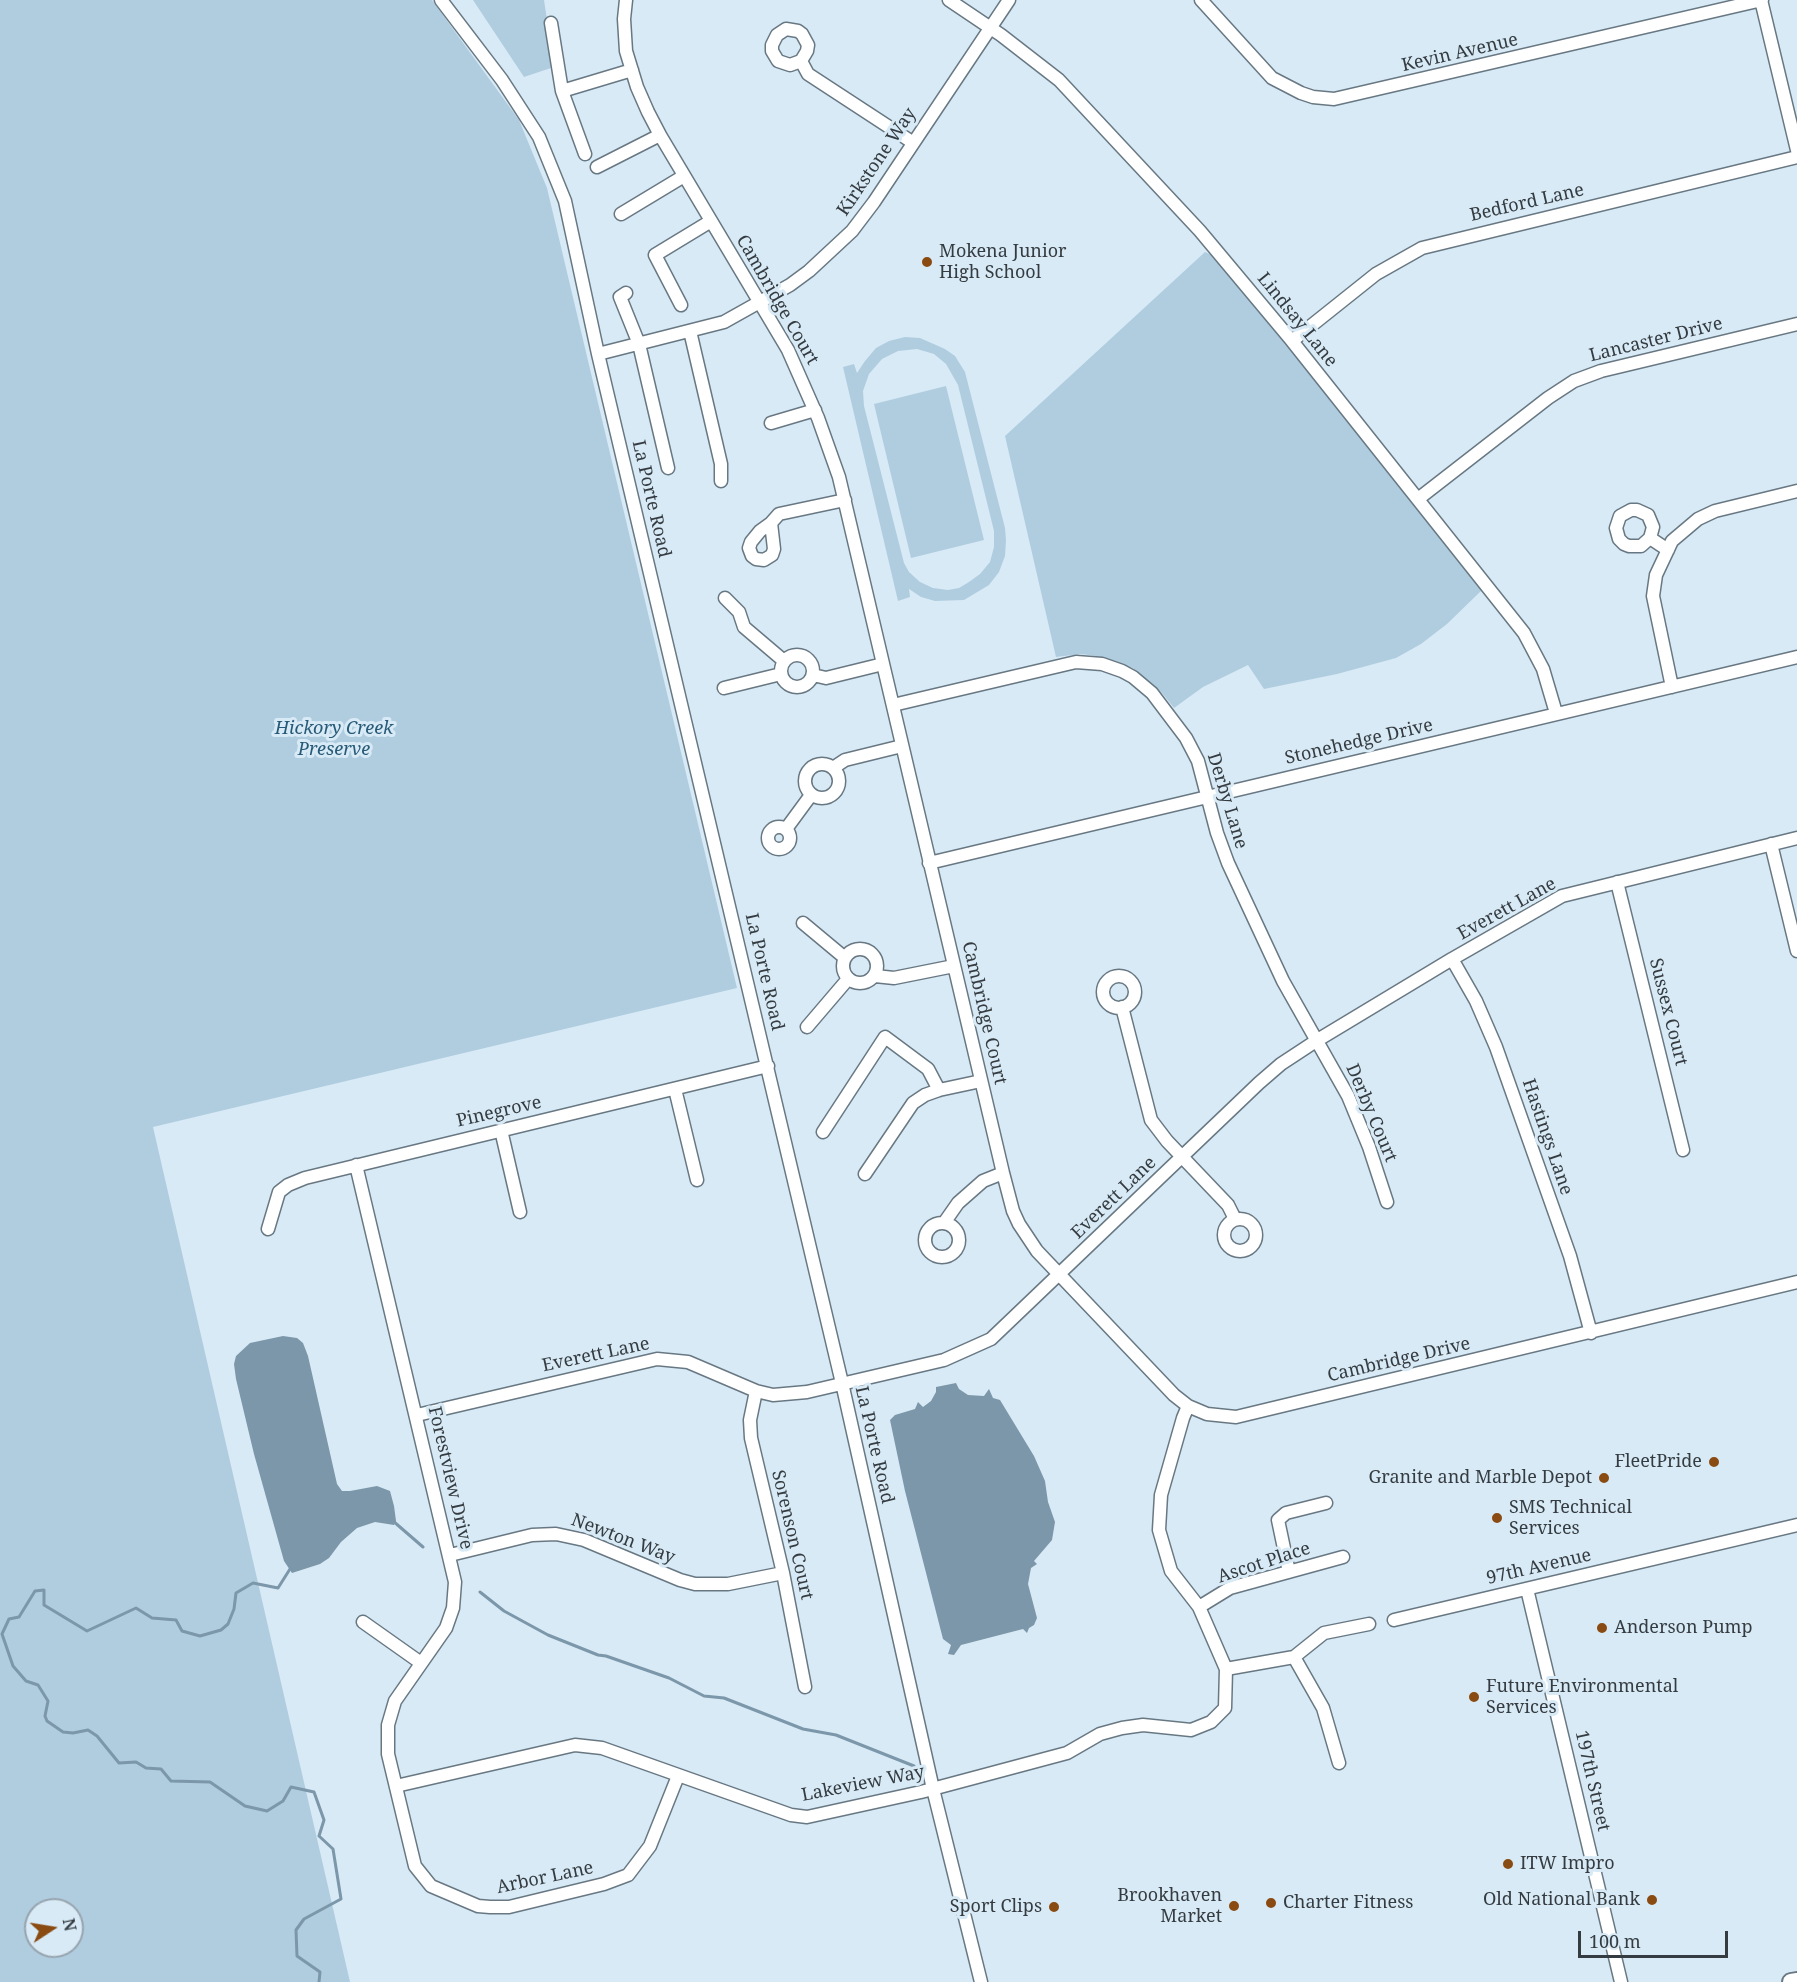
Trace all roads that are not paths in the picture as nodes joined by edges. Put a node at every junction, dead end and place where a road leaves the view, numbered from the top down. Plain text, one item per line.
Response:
1 (441, 0) edge
2 (626, 0) edge
3 (949, 0) edge
4 (1009, 0) edge
5 (1201, 0) edge
6 (1761, 0) edge
7 (551, 23) dead end
8 (990, 28) junction
9 (801, 61) dead end
10 (632, 70) junction
11 (562, 91) junction
12 (660, 135) junction
13 (912, 142) junction
14 (1797, 150) edge
15 (585, 153) dead end
16 (1797, 157) edge
17 (597, 167) dead end
18 (684, 176) junction
19 (621, 214) dead end
20 (711, 221) junction
21 (626, 293) dead end
22 (760, 303) junction
23 (681, 305) dead end
24 (1797, 324) edge
25 (690, 331) junction
26 (1292, 341) junction
27 (639, 344) junction
28 (598, 354) junction
29 (815, 410) junction
30 (771, 423) dead end
31 (668, 468) dead end
32 (721, 481) dead end
33 (1797, 491) edge
34 (1418, 499) junction
35 (845, 500) junction
36 (771, 524) dead end
37 (1650, 538) dead end
38 (1668, 550) junction
39 (725, 598) dead end
40 (1797, 657) edge
41 (883, 664) junction
42 (783, 668) junction
43 (813, 675) junction
44 (1672, 687) junction
45 (724, 688) dead end
46 (893, 705) junction
47 (1556, 713) junction
48 (902, 746) junction
49 (832, 768) junction
50 (811, 795) junction
51 (1208, 797) junction
52 (786, 829) dead end
53 (1797, 838) edge
54 (1771, 844) junction
55 (929, 863) junction
56 (1617, 882) junction
57 (803, 923) dead end
58 (1797, 951) edge
59 (845, 958) junction
60 (1452, 959) junction
61 (954, 966) junction
62 (875, 976) junction
63 (848, 978) junction
64 (1122, 1007) dead end
65 (807, 1028) dead end
66 (1316, 1041) junction
67 (768, 1066) junction
68 (981, 1081) junction
69 (675, 1089) junction
70 (939, 1090) junction
71 (501, 1130) junction
72 (823, 1132) dead end
73 (1683, 1150) dead end
74 (1182, 1157) junction
75 (356, 1165) junction
76 (1003, 1173) junction
77 (865, 1174) dead end
78 (697, 1180) dead end
79 (1387, 1202) dead end
80 (520, 1212) dead end
81 (1235, 1219) dead end
82 (944, 1223) dead end
83 (268, 1229) dead end
84 (1060, 1275) junction
85 (1797, 1282) edge
86 (1591, 1333) junction
87 (842, 1383) junction
88 (756, 1392) junction
89 (1188, 1406) junction
90 (417, 1415) junction
91 (1326, 1503) dead end
92 (1797, 1525) edge
93 (450, 1555) junction
94 (1343, 1557) dead end
95 (1289, 1572) junction
96 (783, 1573) junction
97 (1527, 1589) junction
98 (1199, 1607) junction
99 (1394, 1620) dead end
100 (363, 1622) dead end
101 (1370, 1624) dead end
102 (1294, 1657) junction
103 (421, 1663) junction
104 (1226, 1669) junction
105 (805, 1688) dead end
106 (1340, 1763) dead end
107 (678, 1776) junction
108 (396, 1786) junction
109 (933, 1789) junction
110 (1797, 1981) edge
111 (981, 1982) edge
112 (1621, 1982) edge
113 (1791, 1982) edge

1 - 28 street, La Porte Road
2 - 10 street
3 - 8 street, Lindsay Lane
4 - 8 street, Kirkstone Way
5 - 6 street, Kevin Avenue
6 - 14 street
7 - 11 street
8 - 13 street, Kirkstone Way
8 - 26 street, Lindsay Lane
9 - 13 street
10 - 11 street
10 - 12 street, Cambridge Court
11 - 15 street
12 - 17 street
12 - 18 street, Cambridge Court
13 - 22 street, Kirkstone Way
16 - 26 street, Bedford Lane
18 - 19 street
18 - 20 street, Cambridge Court
20 - 22 street, Cambridge Court
20 - 23 street
21 - 27 street
22 - 25 street, Kirkstone Way
22 - 29 street, Cambridge Court
24 - 34 street, Lancaster Drive
25 - 27 street, Kirkstone Way
25 - 32 street
26 - 34 street, Lindsay Lane
27 - 28 street, Kirkstone Way
27 - 31 street
28 - 67 street, La Porte Road
29 - 30 street
29 - 35 street, Cambridge Court
33 - 38 street
34 - 47 street, Lindsay Lane
35 - 36 street
35 - 41 street, Cambridge Court
37 - 38 street
38 - 44 street
39 - 42 street
40 - 44 street, Stonehedge Drive
41 - 43 street
41 - 46 street, Cambridge Court
42 - 43 street
42 - 43 street
42 - 45 street
44 - 47 street, Stonehedge Drive
46 - 48 street, Cambridge Court
46 - 51 street, Derby Lane
47 - 51 street, Stonehedge Drive
48 - 49 street
48 - 55 street, Cambridge Court
49 - 50 street
49 - 50 street
50 - 52 street
51 - 55 street, Stonehedge Drive
51 - 66 street, Derby Lane
53 - 54 street, Everett Lane
54 - 56 street, Everett Lane
54 - 58 street
55 - 61 street, Cambridge Court
56 - 60 street, Everett Lane
56 - 73 street, Sussex Court
57 - 59 street
59 - 62 street
59 - 63 street
60 - 66 street, Everett Lane
60 - 86 street, Hastings Lane
61 - 62 street
61 - 68 street, Cambridge Court
62 - 63 street
63 - 65 street
64 - 74 street
66 - 74 street, Everett Lane
66 - 79 street, Derby Court
67 - 69 street, Pinegrove
67 - 87 street, La Porte Road
68 - 70 street
68 - 76 street, Cambridge Court
69 - 71 street, Pinegrove
69 - 78 street
70 - 72 street
70 - 77 street
71 - 75 street, Pinegrove
71 - 80 street
74 - 81 street
74 - 84 street, Everett Lane
75 - 83 street, Pinegrove
75 - 90 street, Forestview Drive
76 - 82 street
76 - 84 street, Cambridge Court
84 - 87 street, Everett Lane
84 - 89 street, Cambridge Drive
85 - 86 street, Cambridge Drive
86 - 89 street, Cambridge Drive
87 - 88 street, Everett Lane
87 - 109 street, La Porte Road
88 - 90 street, Everett Lane
88 - 96 street, Sorenson Court
89 - 98 street
90 - 93 street, Forestview Drive
91 - 95 street
92 - 97 street, 97th Avenue
93 - 96 street, Newton Way
93 - 103 street, Forestview Drive
94 - 95 street, Ascot Place
95 - 98 street, Ascot Place
96 - 105 street, Sorenson Court
97 - 99 street, 97th Avenue
97 - 112 street, 197th Street
98 - 104 street
100 - 103 street
101 - 102 street
102 - 104 street
102 - 106 street
103 - 108 street, Forestview Drive
104 - 109 street, Lakeview Way
107 - 108 street, Lakeview Way
107 - 108 street, Arbor Lane
107 - 109 street, Lakeview Way
109 - 111 street, La Porte Road
110 - 113 main road

